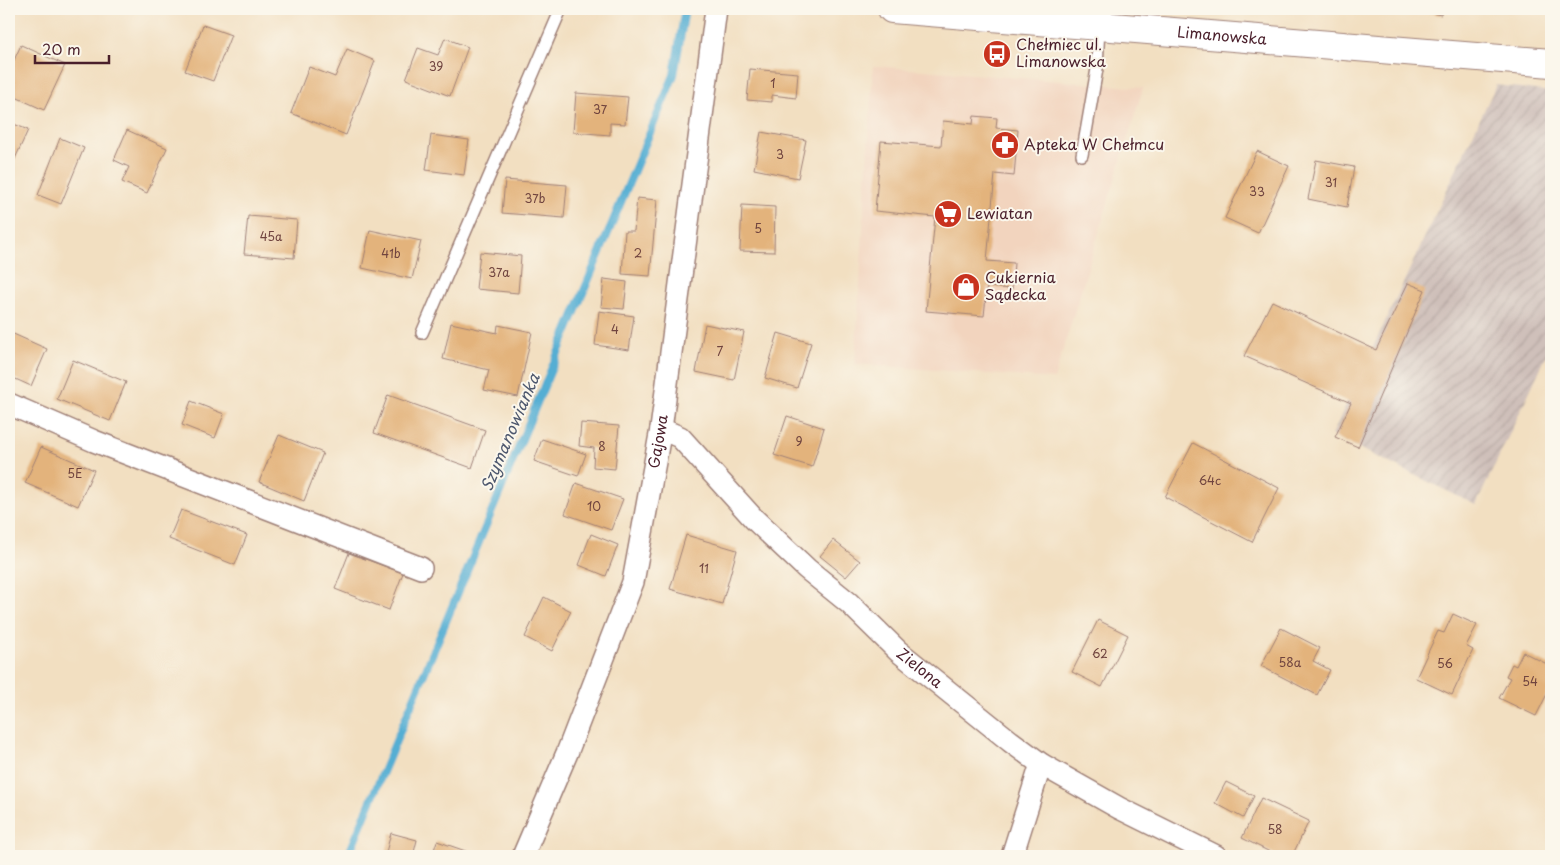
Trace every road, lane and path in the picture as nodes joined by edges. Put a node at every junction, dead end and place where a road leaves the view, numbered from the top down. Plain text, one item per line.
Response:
1 (561, 9) edge
2 (716, 9) edge
3 (892, 9) edge
4 (1088, 20) edge
5 (1551, 63) edge
6 (1082, 155) dead end
7 (422, 333) dead end
8 (9, 404) edge
9 (661, 429) junction
10 (421, 568) dead end
11 (1041, 764) junction
12 (523, 856) edge
13 (1012, 856) edge
14 (1216, 856) edge

1 - 7 lane
2 - 9 street, Gajowa
3 - 4 main road, Limanowska
4 - 5 main road, Limanowska
4 - 6 lane
8 - 10 street
9 - 11 street, Zielona
9 - 12 street, Gajowa
11 - 13 street
11 - 14 street, Zielona

